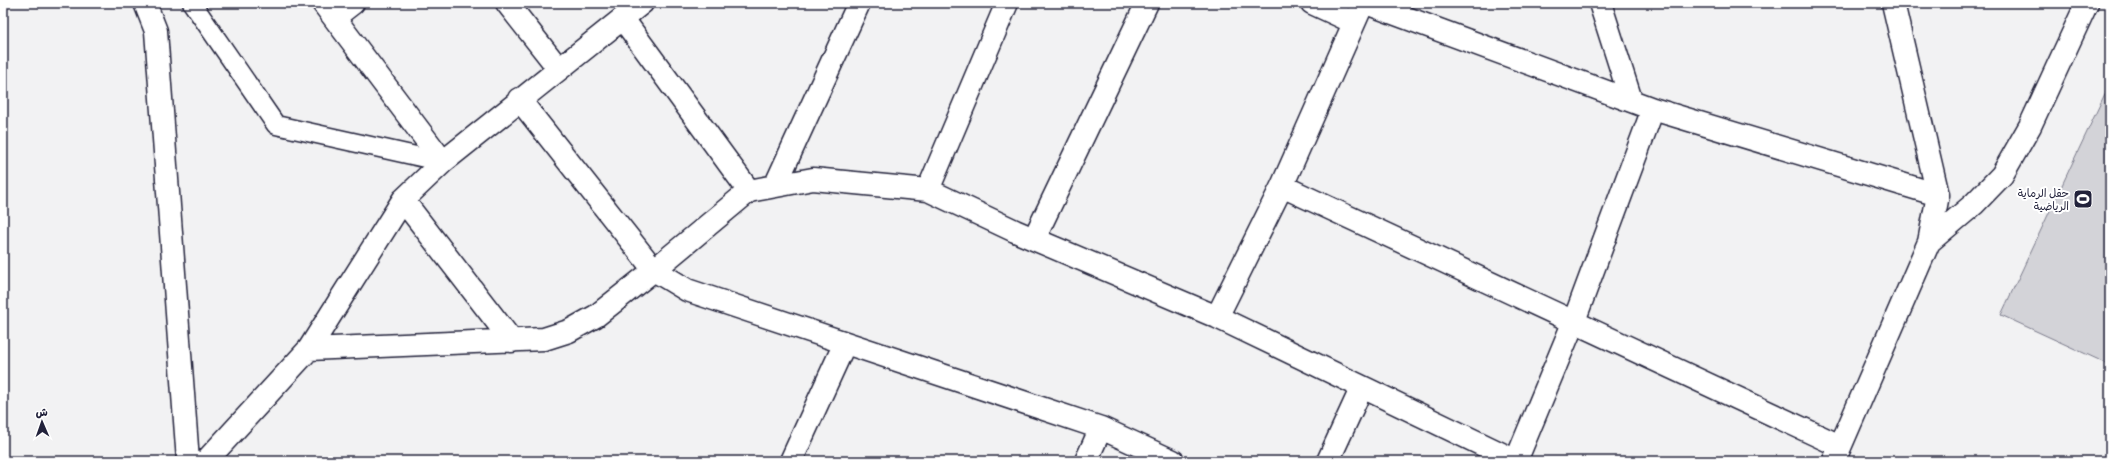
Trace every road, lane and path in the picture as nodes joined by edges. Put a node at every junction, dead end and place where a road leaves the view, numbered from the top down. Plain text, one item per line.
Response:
1 (145, 3) edge
2 (192, 3) edge
3 (352, 3) edge
4 (507, 3) edge
5 (642, 3) edge
6 (859, 3) edge
7 (1007, 3) edge
8 (1147, 3) edge
9 (1312, 3) edge
10 (1364, 3) edge
11 (1600, 3) edge
12 (1893, 3) edge
13 (2087, 3) edge
14 (329, 10) edge
15 (622, 18) junction
16 (1354, 22) junction
17 (559, 68) junction
18 (519, 99) junction
19 (1631, 100) junction
20 (1653, 109) junction
21 (443, 162) junction
22 (775, 186) junction
23 (1282, 186) junction
24 (928, 190) junction
25 (749, 191) junction
26 (1938, 195) junction
27 (403, 200) junction
28 (1034, 239) junction
29 (1929, 242) junction
30 (654, 270) junction
31 (1217, 318) junction
32 (1574, 321) junction
33 (512, 341) junction
34 (845, 343) junction
35 (309, 349) junction
36 (1362, 387) junction
37 (1100, 428) junction
38 (1837, 453) edge
39 (188, 461) edge
40 (206, 461) edge
41 (791, 461) edge
42 (1086, 461) edge
43 (1173, 461) edge
44 (1328, 461) edge
45 (1516, 461) edge

1 - 39 street
2 - 21 lane
3 - 14 street
4 - 17 street
5 - 15 street
6 - 22 street
7 - 24 street
8 - 28 street
9 - 16 street
10 - 16 street
10 - 19 street
11 - 19 street
12 - 26 street
13 - 29 street
14 - 21 street
15 - 17 street
15 - 25 street
16 - 23 street
17 - 18 street
18 - 21 street
18 - 30 street
19 - 20 street
20 - 26 street
20 - 32 street
21 - 27 street
22 - 24 street
22 - 25 street
23 - 31 street
23 - 32 street
24 - 28 street
25 - 30 street
26 - 29 street
27 - 33 street
27 - 35 street
28 - 31 street
29 - 38 street
30 - 33 street
30 - 34 street
31 - 36 street
32 - 38 street
32 - 45 street
33 - 35 street
34 - 37 street
34 - 41 street
35 - 40 street
36 - 44 street
36 - 45 street
37 - 42 street
37 - 43 street

